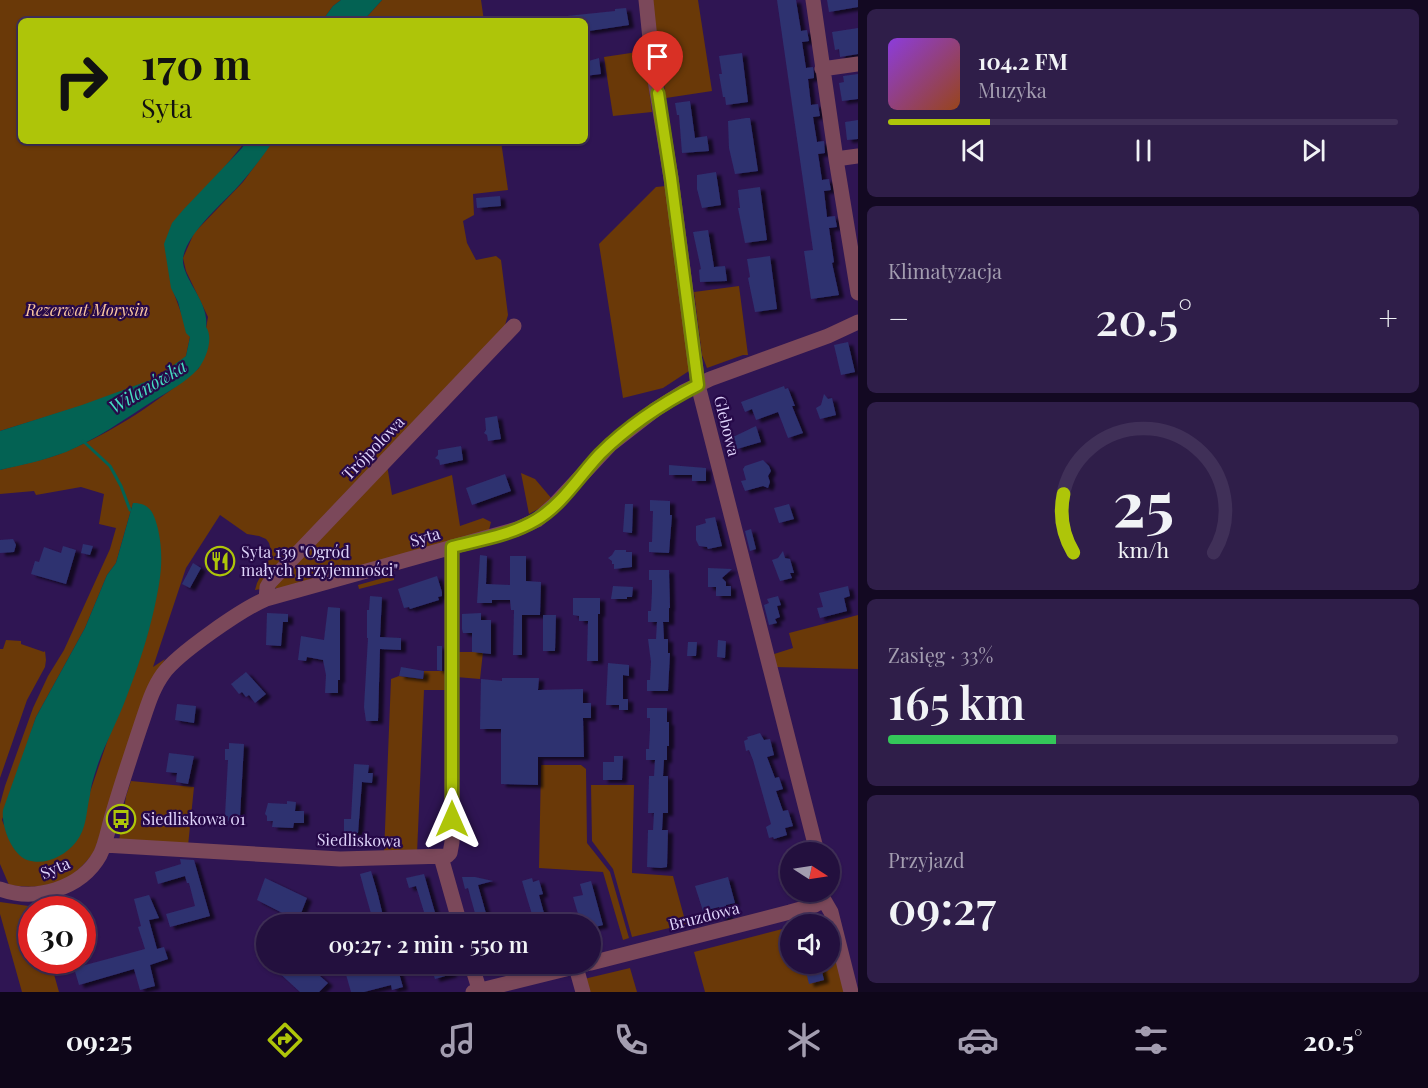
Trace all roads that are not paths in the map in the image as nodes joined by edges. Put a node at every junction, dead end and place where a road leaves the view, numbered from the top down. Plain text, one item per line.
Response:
1 (646, 0) edge
2 (813, 0) edge
3 (858, 64) edge
4 (822, 69) junction
5 (858, 156) edge
6 (836, 159) junction
7 (855, 256) edge
8 (858, 293) edge
9 (858, 321) edge
10 (514, 326) dead end
11 (698, 385) junction
12 (452, 547) junction
13 (266, 599) junction
14 (814, 842) edge
15 (104, 845) junction
16 (441, 857) junction
17 (0, 889) edge
18 (818, 902) edge
19 (827, 902) edge
20 (457, 914) edge
21 (601, 960) edge
22 (473, 974) edge
23 (546, 974) edge
24 (585, 974) edge
25 (477, 991) edge
26 (583, 992) edge
27 (851, 992) edge

1 - 11 street, Glebowa
2 - 4 street
3 - 4 street
4 - 6 street
5 - 6 street
6 - 7 street
7 - 8 street
9 - 11 street, Syta
10 - 13 street, Trójpolowa
11 - 12 street, Syta
11 - 14 street, Glebowa
12 - 13 street, Syta
12 - 16 street
13 - 15 street, Syta
15 - 16 street, Siedliskowa
15 - 17 street, Syta
16 - 20 street
18 - 21 street, Bruzdowa
19 - 27 street
22 - 25 street
23 - 25 street, Bruzdowa
24 - 26 street

